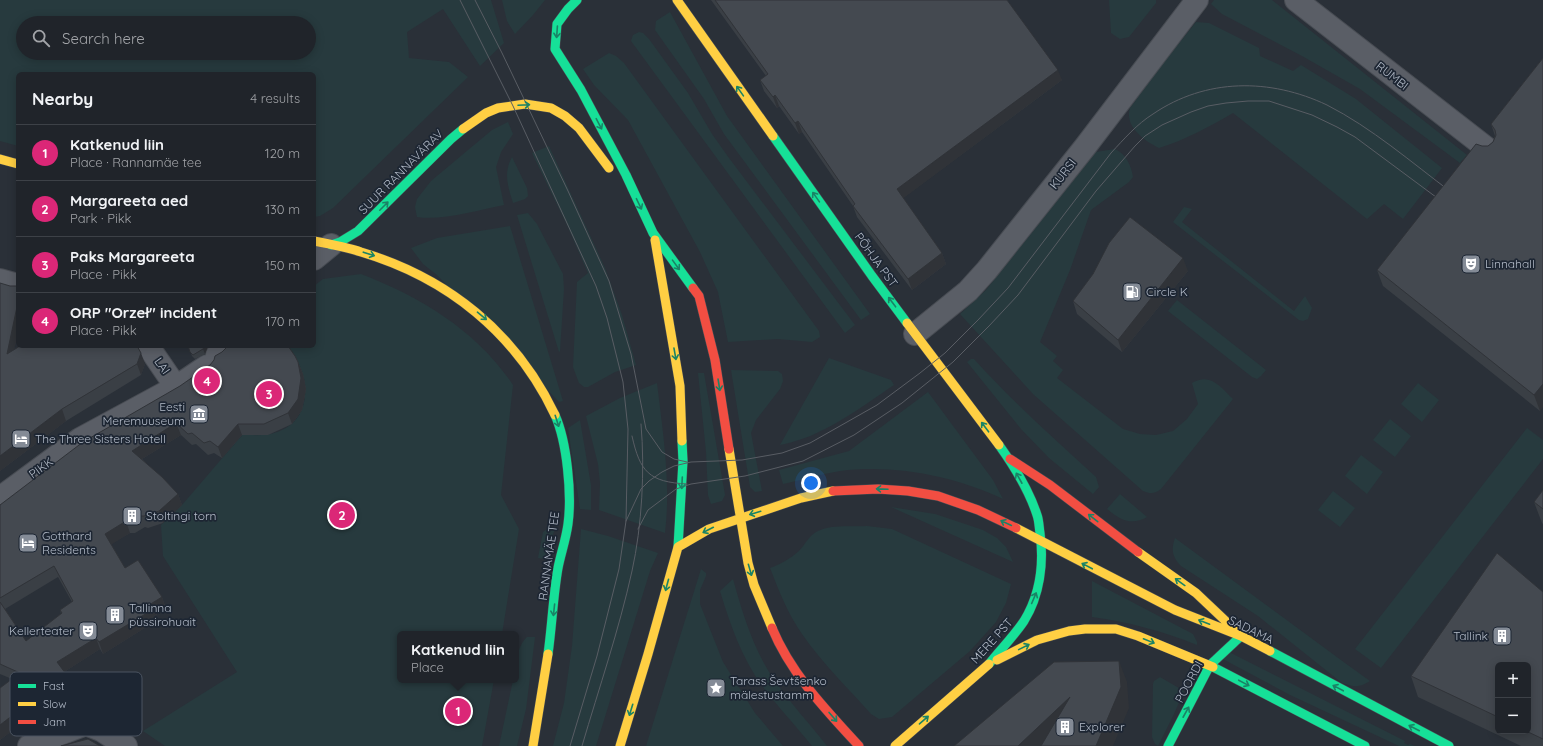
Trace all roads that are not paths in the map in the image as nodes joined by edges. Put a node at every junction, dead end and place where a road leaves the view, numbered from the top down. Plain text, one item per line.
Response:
1 (577, 0) edge
2 (676, 0) edge
3 (1197, 0) edge
4 (1296, 0) edge
5 (1489, 150) edge
6 (0, 160) edge
7 (16, 164) edge
8 (626, 175) junction
9 (654, 233) junction
10 (322, 243) edge
11 (316, 255) edge
12 (0, 280) edge
13 (16, 284) edge
14 (915, 334) junction
15 (149, 348) edge
16 (217, 356) edge
17 (176, 387) junction
18 (1008, 458) junction
19 (0, 498) edge
20 (740, 518) junction
21 (1041, 540) junction
22 (678, 548) junction
23 (1241, 636) junction
24 (989, 664) junction
25 (1210, 665) junction
26 (55, 736) edge
27 (111, 736) edge
28 (29, 746) edge
29 (126, 746) edge
30 (533, 746) edge
31 (620, 746) edge
32 (859, 746) edge
33 (895, 746) edge
34 (1168, 746) edge
35 (1365, 746) edge
36 (1449, 746) edge

1 -> 8 main road
14 -> 2 main road, PÕHJA PST
3 - 14 street, KURSI
4 - 5 street, RUMBI
6 - 7 main road
8 -> 9 main road
10 -> 8 main road, SUUR RANNAVÄRAV
9 -> 20 main road
9 -> 22 main road
10 - 11 street
10 -> 30 main road, RANNAMÄE TEE
12 - 13 street
18 -> 14 main road, PÕHJA PST
15 - 17 street, LAI
16 - 17 street, PIKK
17 - 19 street, PIKK
21 -> 18 main road, PÕHJA PST
23 -> 18 main road
21 -> 20 main road, SADAMA
20 -> 22 main road, SADAMA
20 -> 32 main road
23 -> 21 main road, SADAMA
24 -> 21 main road, MERE PST
22 -> 31 main road
23 - 25 main road, POORDI
36 -> 23 main road, SADAMA
24 -> 25 main road
33 -> 24 main road, MERE PST
34 -> 25 main road, POORDI
25 -> 35 main road
26 - 28 street
27 - 29 street

